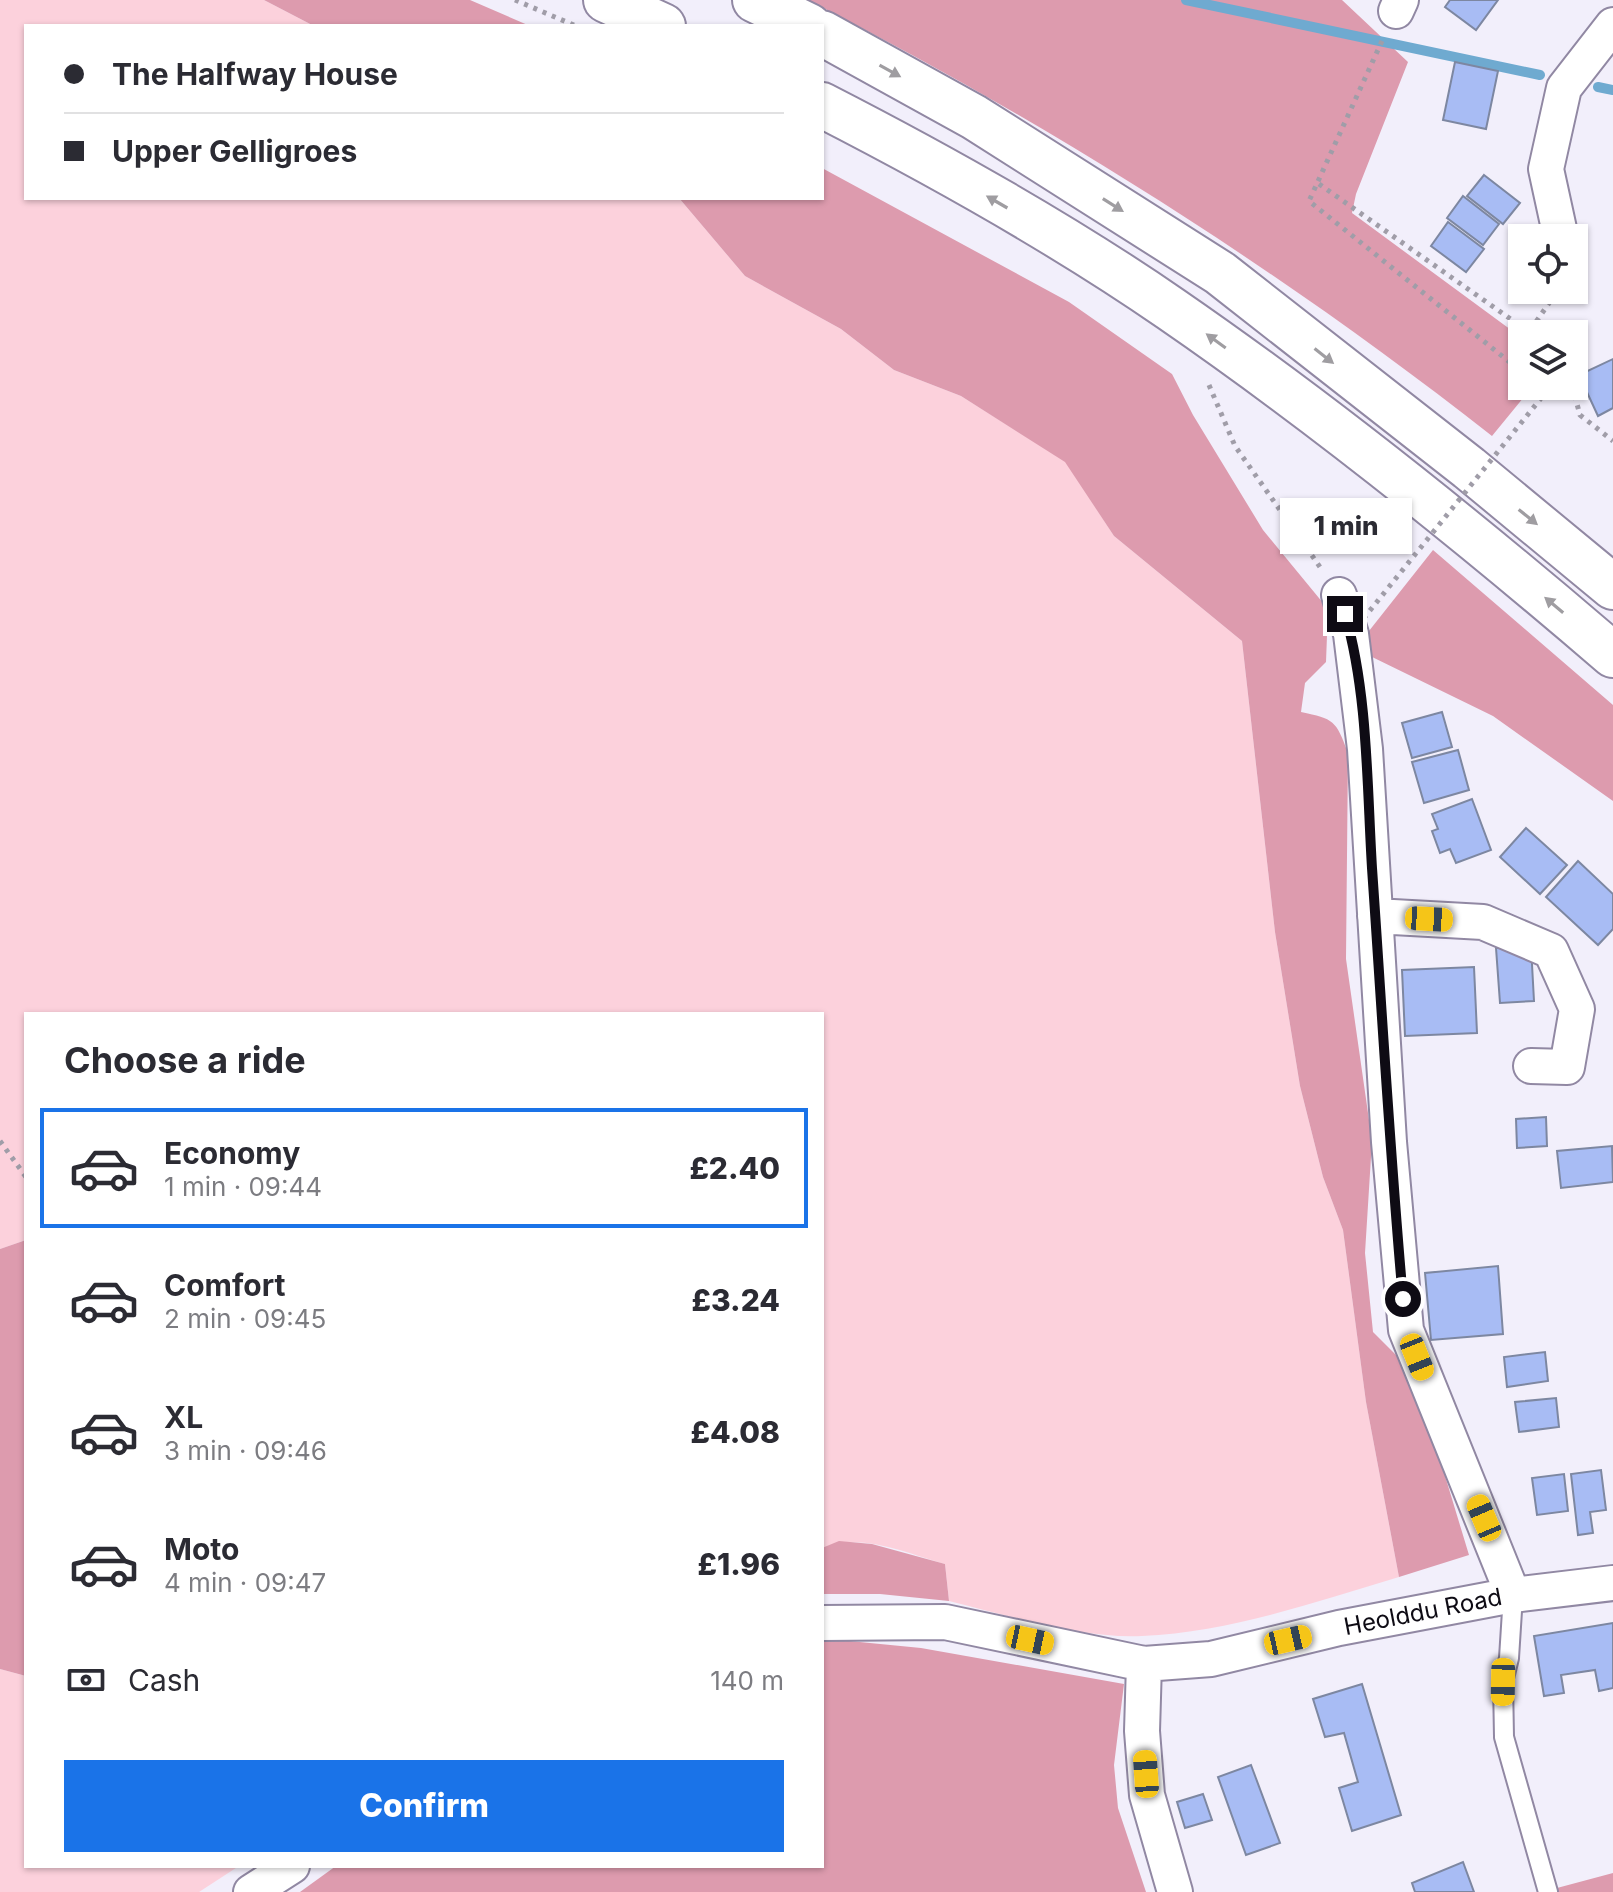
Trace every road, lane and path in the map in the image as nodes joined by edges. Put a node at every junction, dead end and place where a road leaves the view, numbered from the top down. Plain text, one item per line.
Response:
1 (515, 0) edge
2 (606, 0) edge
3 (755, 0) edge
4 (1398, 5) edge
5 (571, 24) edge
6 (659, 24) edge
7 (805, 24) edge
8 (1613, 25) edge
9 (824, 34) edge
10 (824, 106) edge
11 (1319, 184) junction
12 (1558, 224) edge
13 (1512, 320) edge
14 (1508, 361) edge
15 (1207, 382) dead end
16 (1540, 400) edge
17 (1576, 400) edge
18 (1613, 441) edge
19 (1613, 587) edge
20 (1339, 595) joint
21 (1351, 634) junction
22 (1613, 655) edge
23 (1375, 916) junction
24 (1531, 1066) dead end
25 (0, 1141) edge
26 (24, 1174) edge
27 (1613, 1583) edge
28 (1513, 1595) junction
29 (824, 1623) edge
30 (1144, 1664) junction
31 (289, 1868) edge
32 (251, 1892) edge
33 (1175, 1892) edge
34 (1548, 1892) edge

1 - 5 path
2 - 6 main road
3 - 7 main road
4 - 11 path
8 - 12 street
9 -> 19 main road
22 -> 10 main road
11 - 13 path
11 - 14 path
15 - 20 path
16 - 21 path, bridge
17 - 18 path
20 - 21 street
21 - 23 street
23 - 24 street
23 - 28 street
25 - 26 path
27 - 28 street, Heolddu Road
28 - 30 street, Heolddu Road
28 - 34 lane
29 - 30 street, Heolddu Road
30 - 33 street
31 - 32 street

